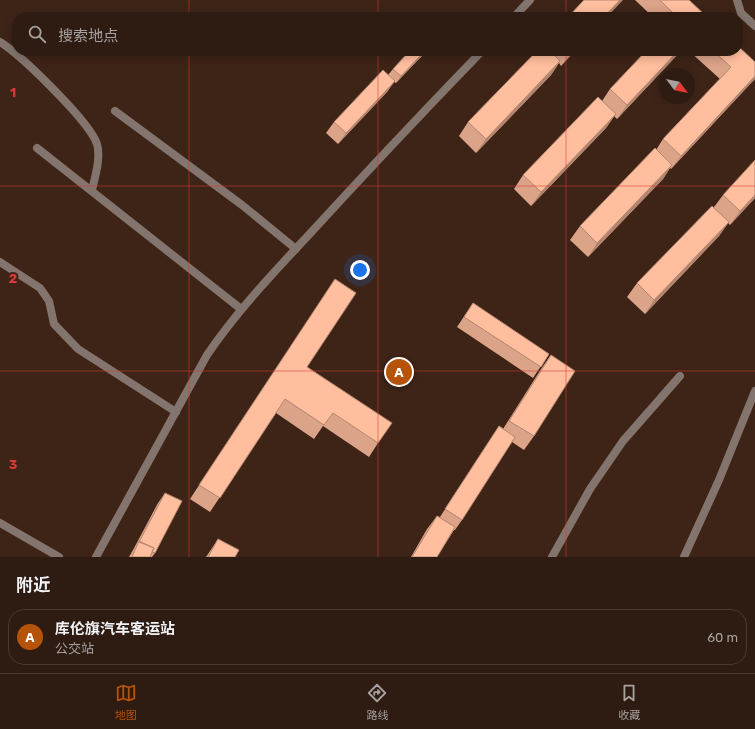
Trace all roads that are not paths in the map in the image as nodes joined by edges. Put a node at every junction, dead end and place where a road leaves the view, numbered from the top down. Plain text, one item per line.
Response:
1 (530, 0) edge
2 (737, 0) edge
3 (519, 12) edge
4 (741, 12) edge
5 (743, 15) edge
6 (755, 26) edge
7 (0, 42) edge
8 (12, 52) edge
9 (17, 56) edge
10 (477, 56) edge
11 (115, 111) dead end
12 (37, 148) dead end
13 (92, 190) junction
14 (296, 249) junction
15 (0, 262) edge
16 (241, 309) junction
17 (680, 376) dead end
18 (755, 391) edge
19 (176, 412) junction
20 (0, 523) edge
21 (59, 557) edge
22 (96, 557) edge
23 (552, 557) edge
24 (684, 557) edge

1 - 3 street
2 - 4 street
5 - 6 street
7 - 8 street
9 - 13 street
10 - 14 street
11 - 14 street
12 - 13 street
13 - 16 street
14 - 16 street
15 - 19 street
16 - 19 street
17 - 23 street
18 - 24 street
19 - 22 street
20 - 21 street

